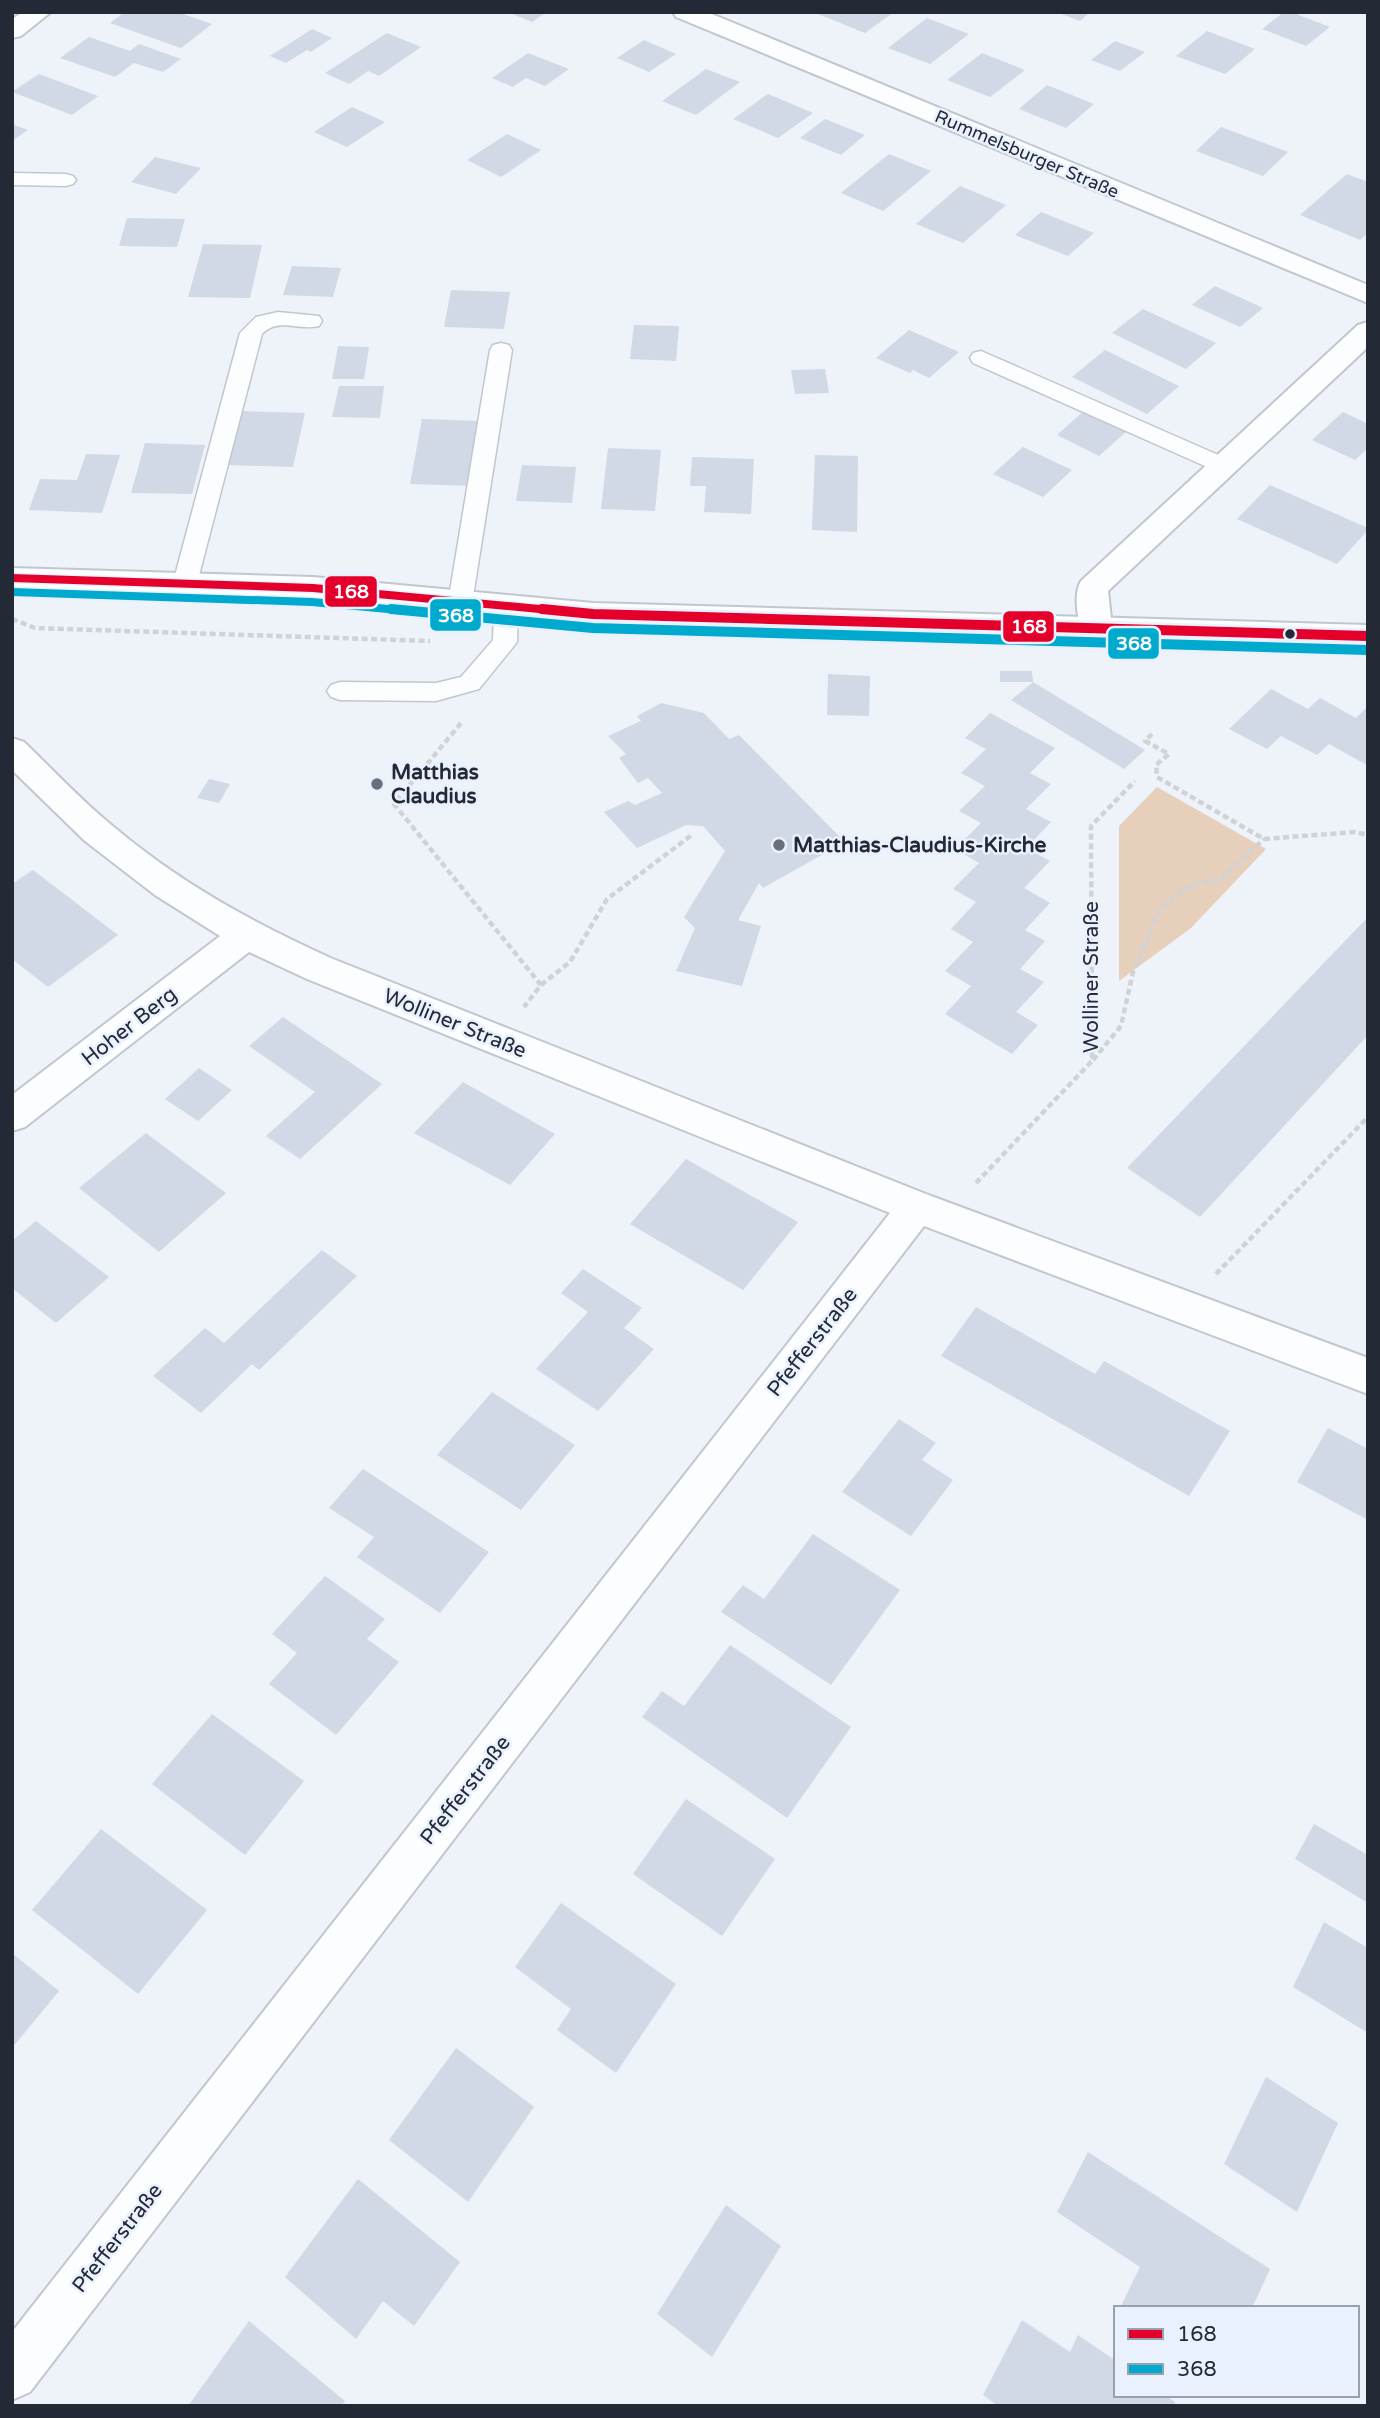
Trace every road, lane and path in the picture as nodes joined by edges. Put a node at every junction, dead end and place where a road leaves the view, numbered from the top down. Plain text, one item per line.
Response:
1 (39, 12) edge
2 (685, 12) edge
3 (724, 19) edge
4 (12, 31) edge
5 (12, 178) edge
6 (66, 180) dead end
7 (1368, 295) edge
8 (311, 321) dead end
9 (1368, 331) edge
10 (501, 350) dead end
11 (981, 358) dead end
12 (1224, 466) junction
13 (12, 578) edge
14 (185, 583) junction
15 (460, 603) junction
16 (506, 608) junction
17 (12, 619) edge
18 (1096, 628) junction
19 (1368, 636) edge
20 (505, 642) junction
21 (470, 683) junction
22 (340, 691) dead end
23 (1152, 734) dead end
24 (12, 750) edge
25 (1135, 781) dead end
26 (693, 834) dead end
27 (1368, 835) edge
28 (1264, 839) junction
29 (246, 935) junction
30 (541, 985) junction
31 (499, 1041) junction
32 (1092, 1061) junction
33 (12, 1116) edge
34 (1368, 1117) edge
35 (931, 1212) junction
36 (1184, 1307) junction
37 (1368, 1376) edge
38 (12, 2374) edge

1 - 4 street
2 - 3 street, Rummelsburger Straße
3 - 7 street, Rummelsburger Straße
5 - 6 lane
8 - 14 lane
9 - 12 street
10 - 15 lane
11 - 12 lane
12 - 18 street
13 - 14 street
14 - 15 street
15 - 16 street
16 - 18 street
16 - 20 lane
17 - 20 path
18 - 19 street
20 - 21 lane
21 - 22 lane
21 - 30 path
23 - 28 path
24 - 29 street, Wolliner Straße
25 - 32 path, Wolliner Straße
26 - 30 path
27 - 28 path
28 - 32 path
29 - 31 street, Wolliner Straße
29 - 33 street, Hoher Berg
30 - 31 path
31 - 35 street, Wolliner Straße
32 - 35 path, Wolliner Straße
34 - 36 path
35 - 36 street, Wolliner Straße
35 - 38 street, Pfefferstraße
36 - 37 street, Wolliner Straße

